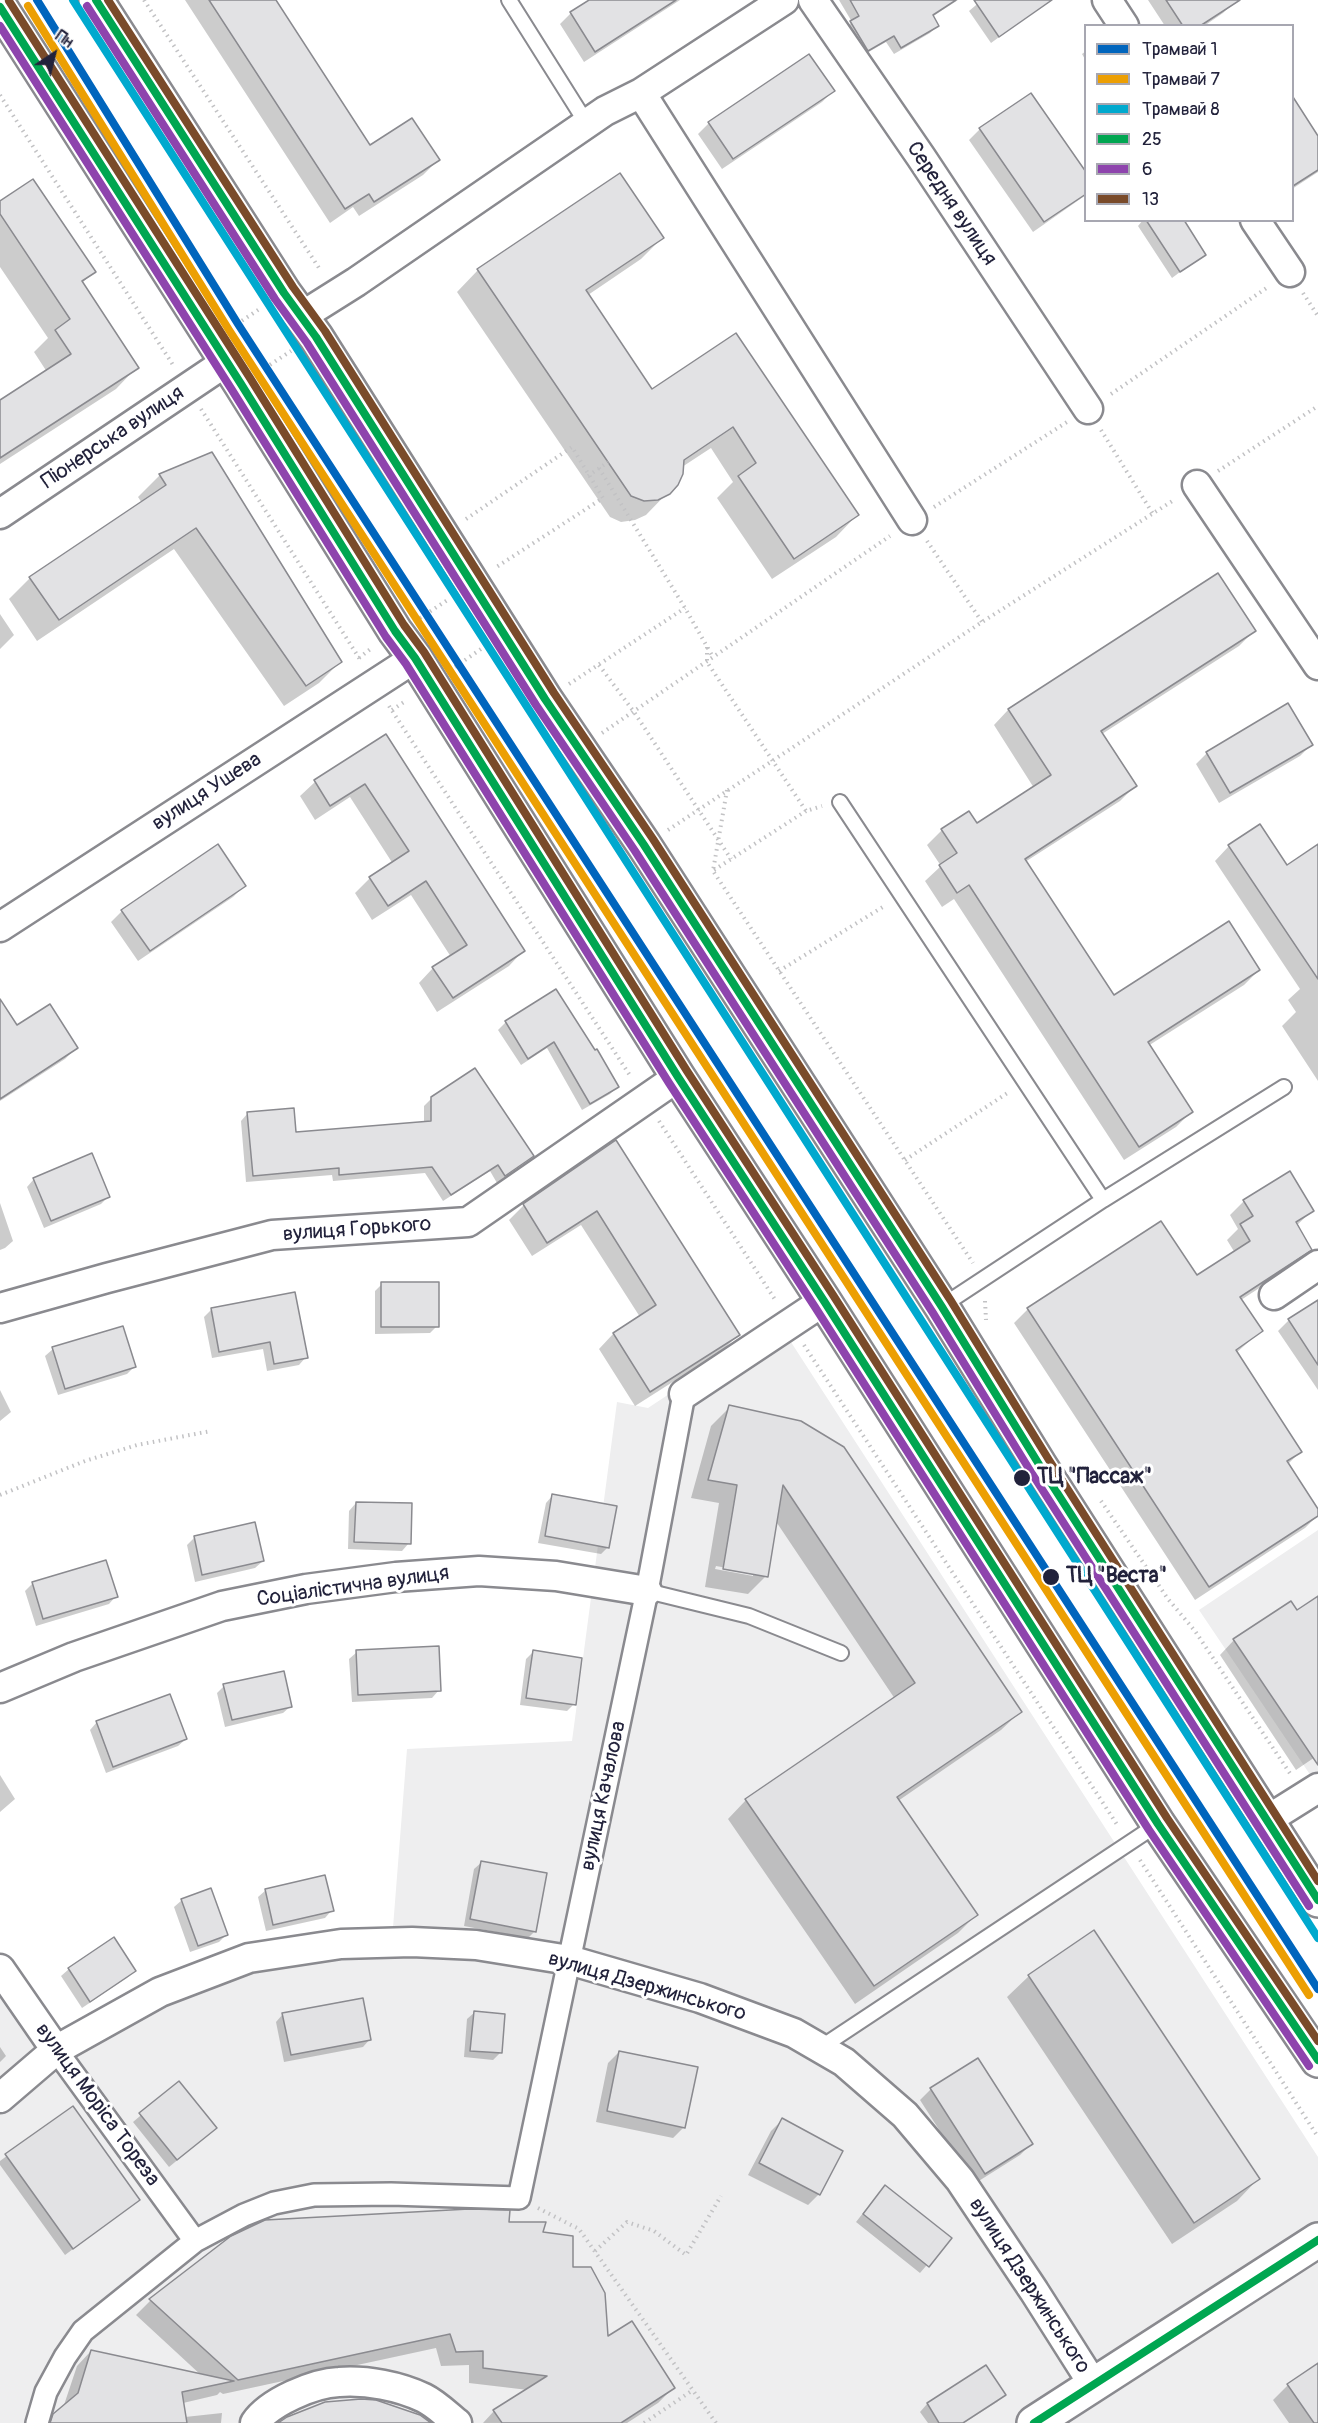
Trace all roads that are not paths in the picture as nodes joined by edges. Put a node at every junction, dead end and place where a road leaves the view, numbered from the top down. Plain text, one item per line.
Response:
1 (96, 0) edge
2 (509, 0) edge
3 (784, 0) edge
4 (813, 0) edge
5 (1107, 0) edge
6 (0, 7) edge
7 (1123, 24) edge
8 (641, 93) junction
9 (587, 124) junction
10 (1256, 222) edge
11 (1290, 272) road end
12 (293, 304) junction
13 (219, 351) junction
14 (1088, 409) road end
15 (1197, 485) road end
16 (0, 514) edge
17 (912, 520) road end
18 (415, 658) junction
19 (1318, 665) edge
20 (840, 802) road end
21 (0, 927) edge
22 (678, 1077) junction
23 (1284, 1087) dead end
24 (1103, 1200) junction
25 (1318, 1265) edge
26 (1274, 1295) dead end
27 (825, 1301) junction
28 (942, 1307) junction
29 (0, 1308) edge
30 (684, 1394) joint
31 (647, 1591) junction
32 (841, 1653) dead end
33 (0, 1688) edge
34 (1318, 1788) edge
35 (1267, 1820) junction
36 (1158, 1824) junction
37 (1318, 1899) edge
38 (569, 1960) junction
39 (0, 1969) edge
40 (820, 2048) junction
41 (56, 2050) junction
42 (1318, 2060) edge
43 (0, 2098) edge
44 (1318, 2240) edge
45 (195, 2241) junction
46 (1093, 2384) junction
47 (37, 2423) edge
48 (255, 2423) edge
49 (457, 2423) edge
50 (1034, 2423) edge

1 - 12 main road
2 - 9 lane
3 - 8 street
4 - 14 street, Середня вулиця
5 - 7 street
6 - 13 main road
8 - 9 street
8 - 17 street
9 - 12 street
10 - 11 street
12 - 28 main road
13 - 16 street, Піонерська вулиця
13 - 18 main road
15 - 19 street
18 - 21 street, вулиця Ушева
18 - 22 main road
20 - 24 lane
22 - 27 main road
22 - 29 street, вулиця Горького
23 - 24 lane
24 - 28 lane
25 - 26 street
27 - 30 street
27 - 36 main road
28 - 35 main road
30 - 31 street, вулиця Качалова
31 - 32 lane
31 - 33 street, Соціалістична вулиця
31 - 38 street, вулиця Качалова
34 - 35 street
35 - 37 main road
36 - 40 lane
36 - 42 main road
38 - 40 street, вулиця Дзержинського
38 - 41 street, вулиця Дзержинського
38 - 45 street, вулиця Качалова
39 - 41 street, вулиця Моріса Тореза
40 - 46 street, вулиця Дзержинського
41 - 43 street, вулиця Дзержинського
41 - 45 street, вулиця Моріса Тореза
44 - 46 main road
45 - 47 street
46 - 50 main road
48 - 49 street

